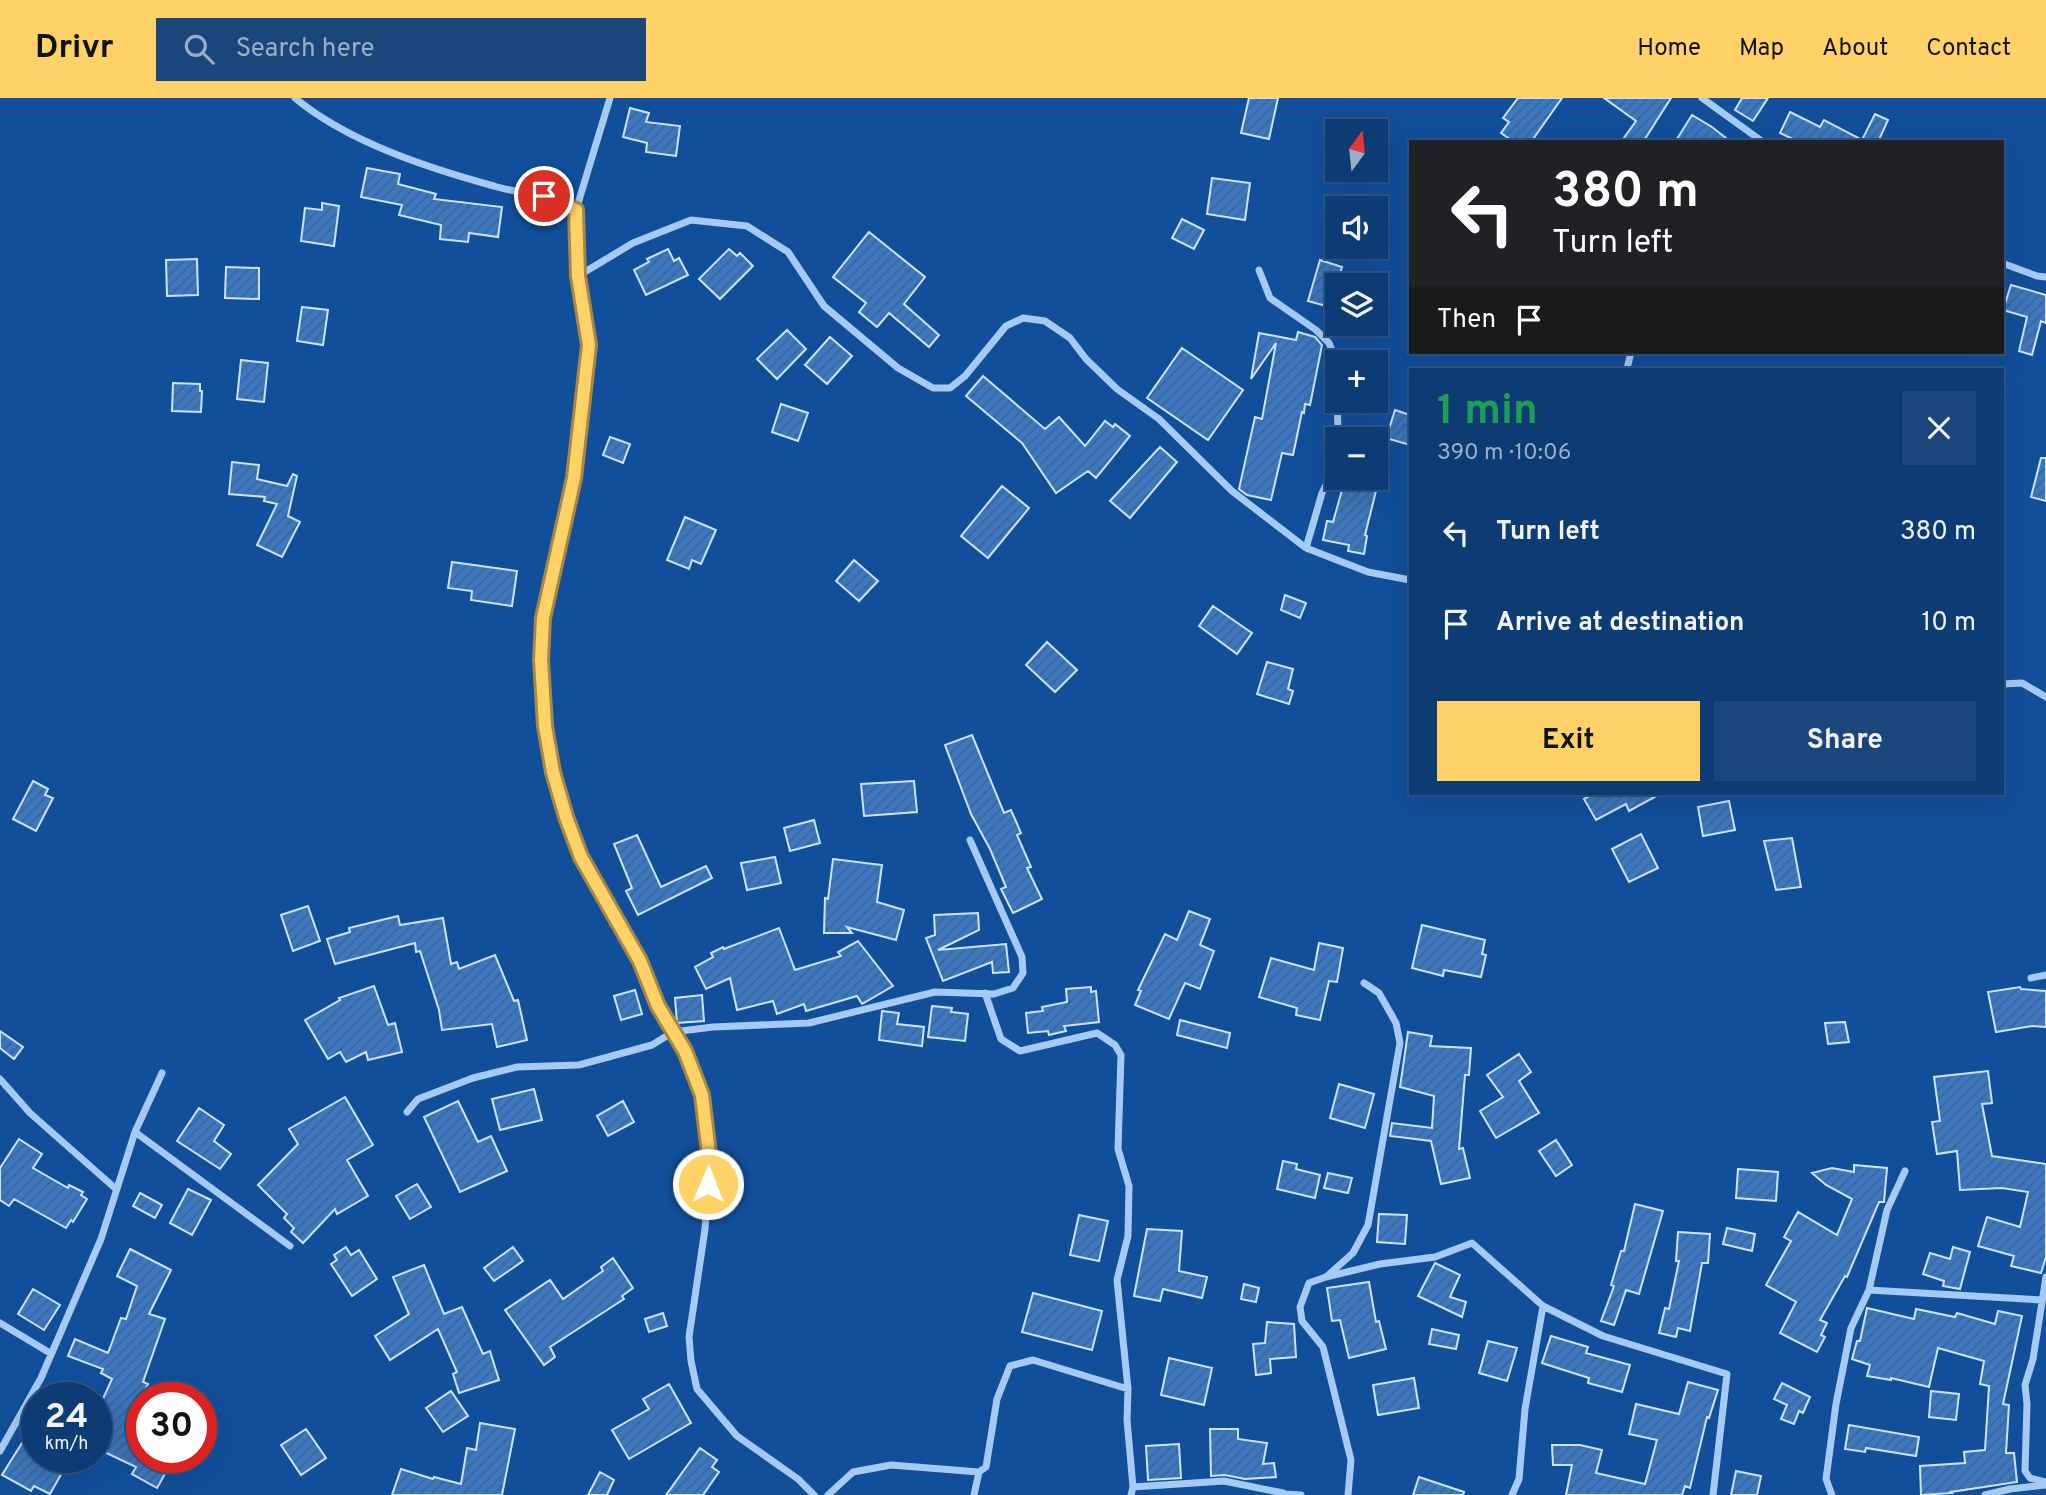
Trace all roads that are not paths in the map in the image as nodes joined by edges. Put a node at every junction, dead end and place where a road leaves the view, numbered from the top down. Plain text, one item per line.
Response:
1 (295, 98) edge
2 (610, 98) edge
3 (1702, 98) edge
4 (1759, 140) edge
5 (576, 210) junction
6 (2004, 264) edge
7 (1259, 270) dead end
8 (578, 276) junction
9 (2046, 277) edge
10 (1332, 350) edge
11 (1337, 413) edge
12 (1306, 548) junction
13 (1409, 580) edge
14 (2004, 684) edge
15 (2046, 697) edge
16 (970, 840) dead end
17 (2046, 975) edge
18 (2031, 978) dead end
19 (1363, 983) dead end
20 (985, 993) junction
21 (673, 1032) junction
22 (162, 1073) dead end
23 (0, 1079) edge
24 (407, 1112) dead end
25 (135, 1132) junction
26 (1905, 1171) dead end
27 (116, 1189) junction
28 (290, 1246) dead end
29 (1326, 1277) junction
30 (2046, 1278) edge
31 (1869, 1290) junction
32 (2042, 1300) junction
33 (1544, 1306) junction
34 (0, 1323) edge
35 (50, 1353) junction
36 (1128, 1389) junction
37 (0, 1451) edge
38 (979, 1472) junction
39 (2046, 1484) edge
40 (1132, 1491) edge
41 (1283, 1494) edge
42 (814, 1495) edge
43 (828, 1495) edge
44 (974, 1495) edge
45 (1301, 1495) edge
46 (1348, 1495) edge
47 (1512, 1495) edge
48 (1713, 1495) edge
49 (1832, 1495) edge
50 (1985, 1495) edge

1 - 5 street
2 - 5 street
3 - 4 street
5 - 8 street
6 - 9 street
7 - 10 street
8 - 12 street
8 - 21 street
11 - 12 street
12 - 13 street
14 - 15 street
16 - 20 street
17 - 18 street
19 - 29 street
20 - 21 street
20 - 36 street
21 - 24 street
21 - 42 street
22 - 25 street
23 - 27 street
25 - 27 street
25 - 28 street
26 - 31 street
27 - 35 street
29 - 33 street
29 - 46 street
30 - 32 street
31 - 32 street
31 - 49 street
32 - 39 street
33 - 47 street
33 - 48 street
34 - 35 street
35 - 37 street
36 - 38 street
36 - 40 street
38 - 43 street
38 - 44 street
39 - 50 street
40 - 41 street
41 - 45 street

